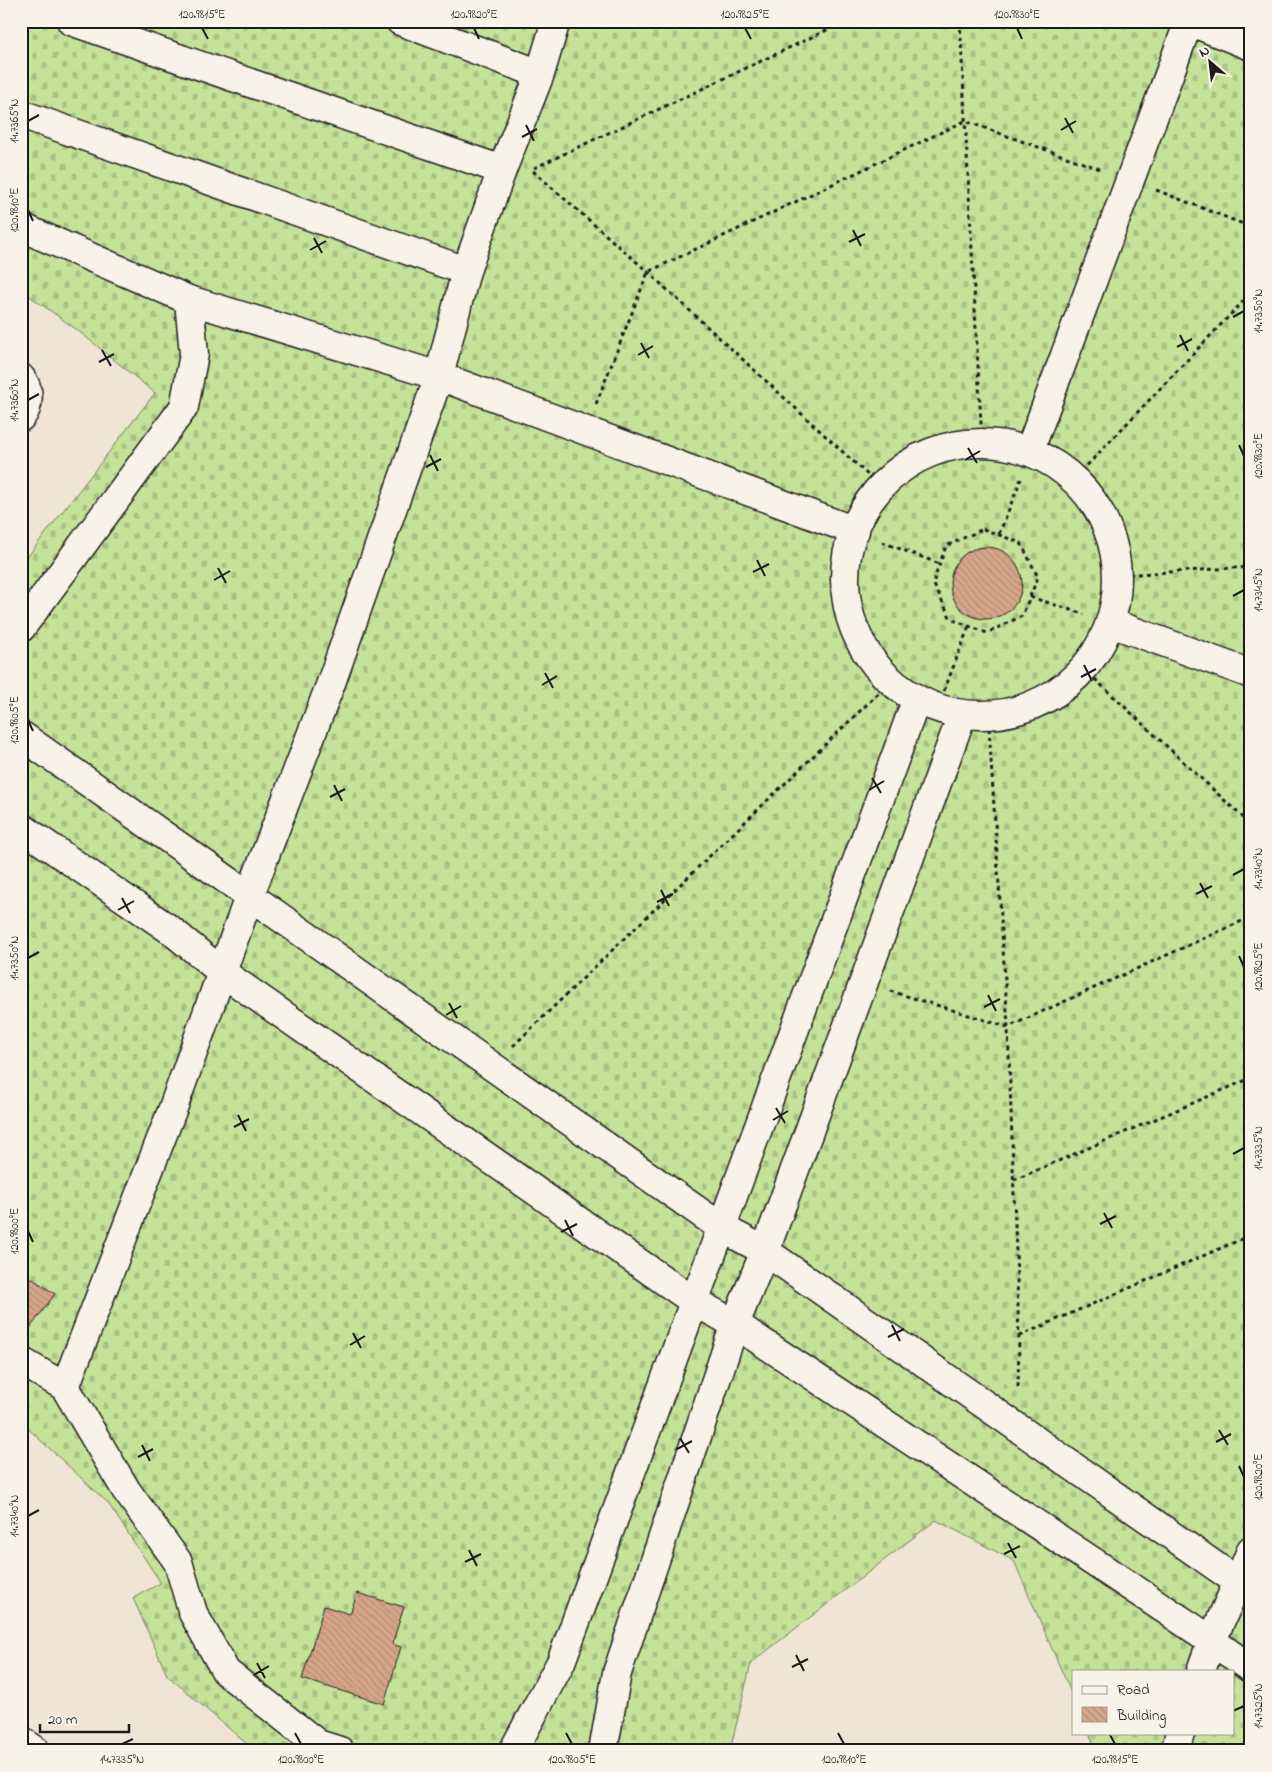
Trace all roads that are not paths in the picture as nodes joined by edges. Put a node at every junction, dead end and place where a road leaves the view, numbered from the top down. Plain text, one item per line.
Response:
1 (71, 21) edge
2 (400, 21) edge
3 (556, 21) edge
4 (1189, 21) edge
5 (1251, 46) edge
6 (540, 74) junction
7 (21, 114) edge
8 (502, 170) junction
9 (21, 227) edge
10 (466, 271) junction
11 (189, 300) junction
12 (439, 376) junction
13 (21, 378) edge
14 (21, 417) edge
15 (1030, 452) junction
16 (855, 531) junction
17 (1111, 623) junction
18 (21, 628) edge
19 (1251, 674) edge
20 (939, 708) junction
21 (21, 735) edge
22 (21, 827) edge
23 (249, 897) junction
24 (222, 972) junction
25 (722, 1228) junction
26 (765, 1252) junction
27 (694, 1302) junction
28 (735, 1324) junction
29 (26, 1367) edge
30 (65, 1387) junction
31 (1251, 1550) edge
32 (1245, 1587) edge
33 (1211, 1640) junction
34 (1251, 1668) edge
35 (1201, 1670) edge
36 (1180, 1734) edge
37 (21, 1740) edge
38 (324, 1748) edge
39 (36, 1751) edge
40 (513, 1751) edge
41 (603, 1751) edge
42 (1175, 1751) edge

1 - 8 street
2 - 6 street
3 - 6 street
4 - 5 street
4 - 15 street
6 - 8 street
7 - 10 street
8 - 10 street
9 - 11 street
10 - 12 street
11 - 12 street
11 - 18 street
12 - 16 street
12 - 23 street
13 - 14 street
15 - 16 street
15 - 17 street
16 - 20 street
17 - 19 street
17 - 20 street
20 - 25 street
20 - 26 street
21 - 23 street
22 - 24 street
23 - 24 street
23 - 25 street
24 - 27 street
24 - 30 street
25 - 26 street
25 - 27 street
26 - 28 street
26 - 32 street
27 - 28 street
27 - 40 street
28 - 33 street
28 - 41 street
29 - 30 street
30 - 38 street
31 - 32 street
32 - 33 street
33 - 34 street
33 - 35 street
36 - 42 street
37 - 39 street

